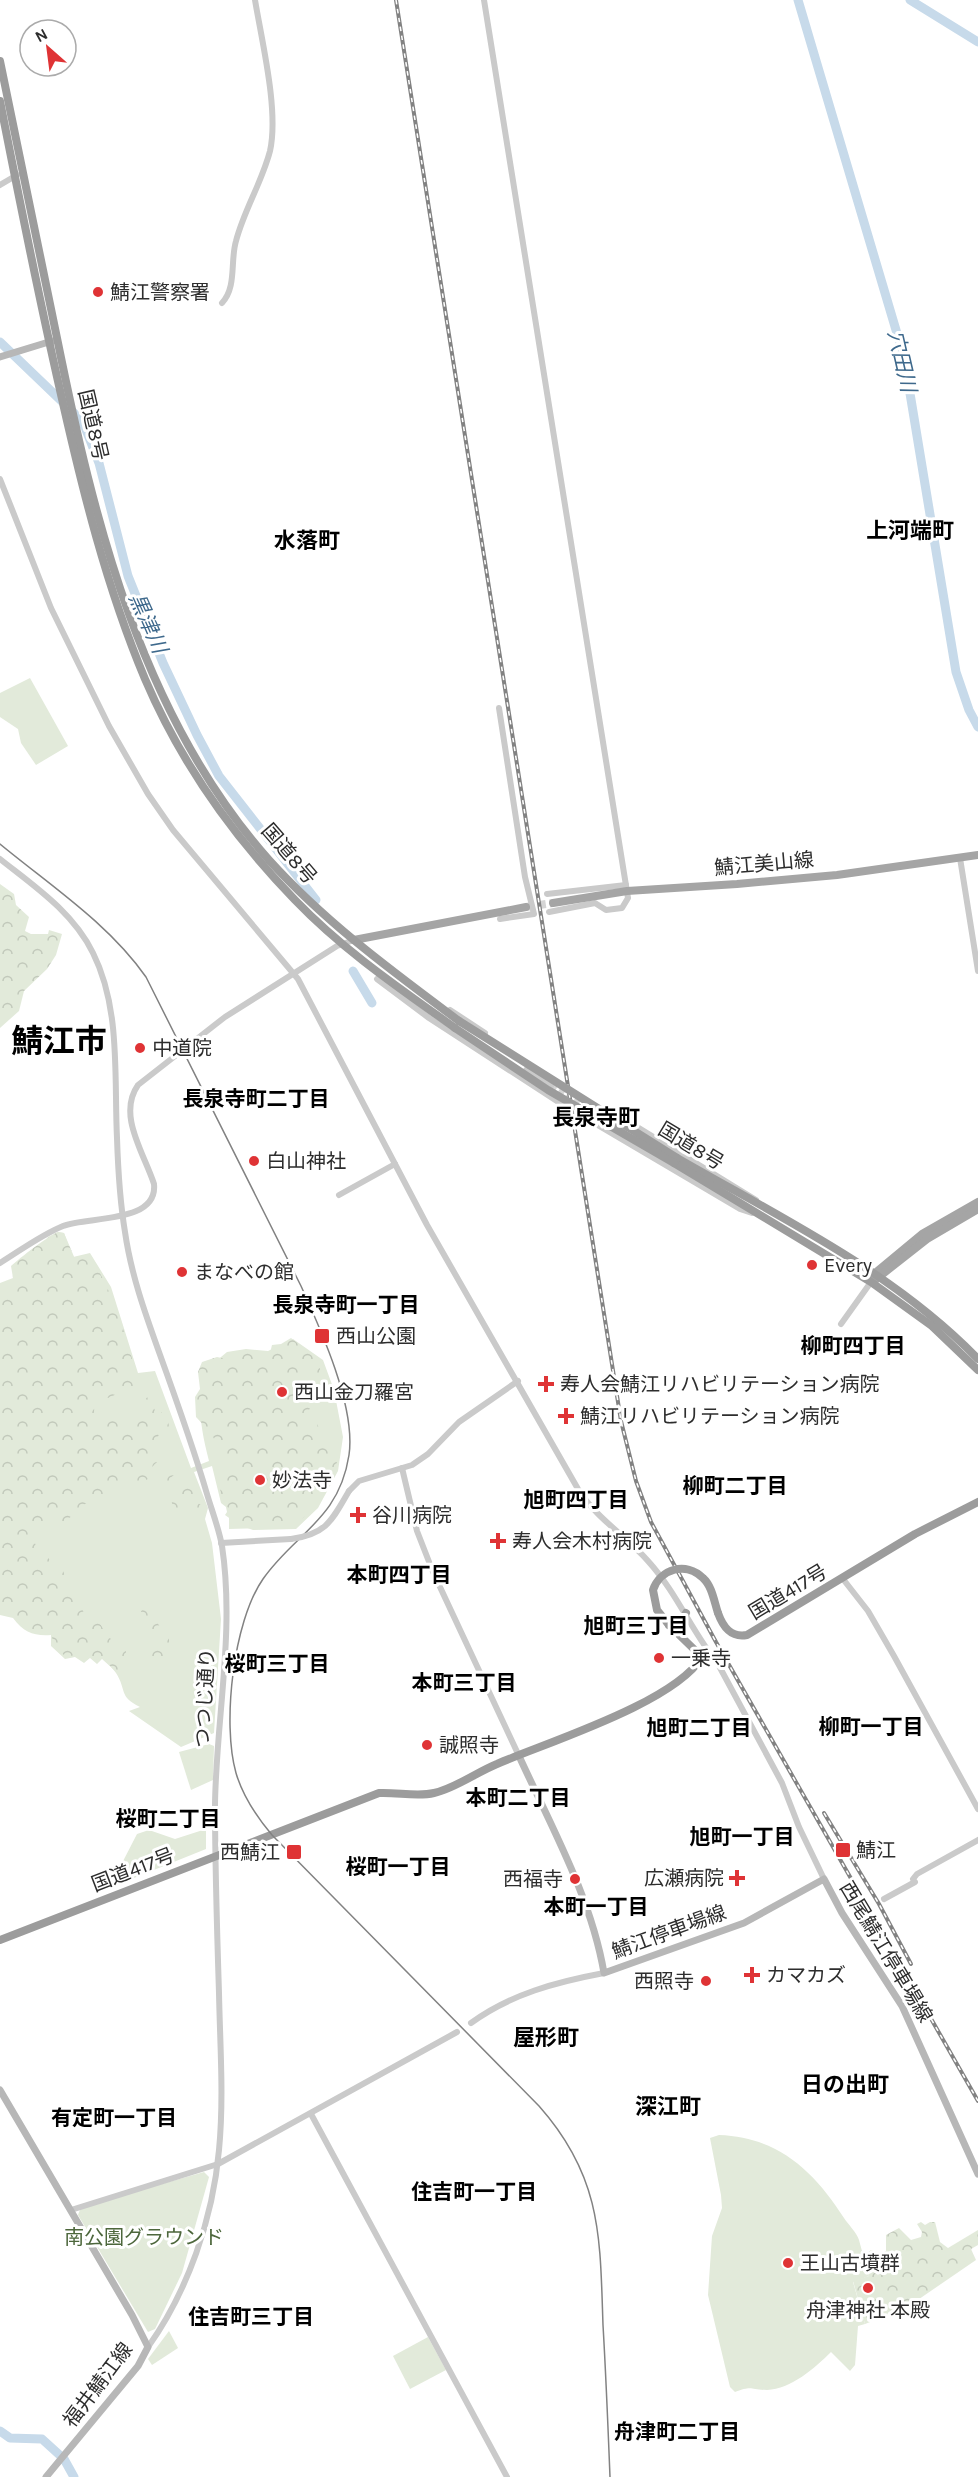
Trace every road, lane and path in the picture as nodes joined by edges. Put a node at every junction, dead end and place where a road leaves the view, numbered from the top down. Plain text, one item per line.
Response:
1 (255, 0) edge
2 (484, 0) edge
3 (0, 61) edge
4 (0, 101) edge
5 (23, 172) junction
6 (15, 177) junction
7 (0, 186) edge
8 (222, 303) dead end
9 (53, 341) junction
10 (0, 357) edge
11 (0, 479) edge
12 (498, 708) dead end
13 (978, 855) edge
14 (960, 858) junction
15 (0, 859) edge
16 (626, 888) junction
17 (547, 894) dead end
18 (553, 903) tunnel mouth
19 (526, 907) tunnel mouth
20 (549, 912) tunnel mouth
21 (500, 919) dead end
22 (354, 940) junction
23 (342, 944) junction
24 (383, 964) junction
25 (978, 971) edge
26 (294, 973) junction
27 (381, 975) junction
28 (457, 1025) junction
29 (526, 1070) dead end
30 (558, 1080) tunnel mouth
31 (551, 1086) tunnel mouth
32 (563, 1106) dead end
33 (598, 1114) tunnel mouth
34 (584, 1117) dead end
35 (634, 1125) dead end
36 (624, 1130) dead end
37 (395, 1164) junction
38 (339, 1195) dead end
39 (978, 1202) edge
40 (978, 1209) edge
41 (765, 1213) junction
42 (124, 1216) junction
43 (0, 1263) edge
44 (878, 1275) junction
45 (871, 1282) junction
46 (841, 1324) dead end
47 (978, 1359) edge
48 (978, 1370) edge
49 (518, 1381) junction
50 (402, 1468) junction
51 (978, 1502) edge
52 (221, 1543) junction
53 (843, 1579) junction
54 (686, 1613) junction
55 (669, 1625) junction
56 (705, 1654) junction
57 (519, 1756) junction
58 (978, 1809) edge
59 (978, 1840) edge
60 (216, 1855) junction
61 (824, 1879) junction
62 (884, 1899) dead end
63 (0, 1940) edge
64 (604, 1973) junction
65 (471, 2023) dead end
66 (457, 2032) dead end
67 (0, 2090) edge
68 (312, 2114) junction
69 (218, 2164) junction
70 (978, 2174) edge
71 (71, 2210) junction
72 (148, 2347) junction
73 (46, 2477) edge
74 (507, 2477) edge

1 - 8 street
2 - 16 street
3 - 5 highway, 国道8号
4 - 6 highway, 国道8号
5 - 6 street
5 - 9 highway, 国道8号
6 - 7 street
6 - 9 highway, 国道8号
9 - 10 main road
9 - 22 highway, 国道8号
9 - 23 highway, 国道8号
11 - 26 street
12 - 21 street
13 - 14 main road, 鯖江美山線
14 - 16 main road, 鯖江美山線
14 - 25 street
15 - 42 street
16 - 17 street
16 - 18 main road, 鯖江美山線
16 - 20 street
19 - 22 main road
22 - 23 street
22 - 24 highway, 国道8号
23 - 26 street
23 - 27 highway, 国道8号
24 - 28 highway, 国道8号
24 - 30 street
26 - 37 street
26 - 42 street
27 - 28 highway, 国道8号
27 - 32 street
28 - 41 highway, 国道8号, bridge
29 - 31 street
33 - 36 street
34 - 41 street
35 - 41 street
37 - 38 street
37 - 49 street
39 - 44 main road
40 - 44 main road
41 - 44 highway, 国道8号
41 - 45 highway, 国道8号
42 - 43 street
42 - 52 street, つつじ通り
44 - 45 main road
44 - 47 highway, 国道8号
45 - 46 street
45 - 48 highway, 国道8号
49 - 50 street
49 - 54 street
50 - 52 street, bridge
50 - 57 street
51 - 53 highway, 国道417号
52 - 60 street, つつじ通り
53 - 55 highway, 国道417号, bridge
53 - 58 street
54 - 55 highway
54 - 56 street
55 - 56 highway, 国道417号
56 - 57 highway, 国道417号
56 - 61 street
57 - 60 highway, 国道417号
57 - 64 main road, 鯖江停車場線
59 - 62 street
60 - 63 highway, 国道417号
60 - 69 street, つつじ通り
61 - 64 main road, 鯖江停車場線
61 - 70 main road, 西尾鯖江停車場線
64 - 65 street
66 - 68 street
67 - 71 main road, 福井鯖江線
68 - 69 street
68 - 74 street
69 - 71 street
69 - 72 street, つつじ通り
71 - 72 main road, 福井鯖江線
72 - 73 main road, 福井鯖江線

